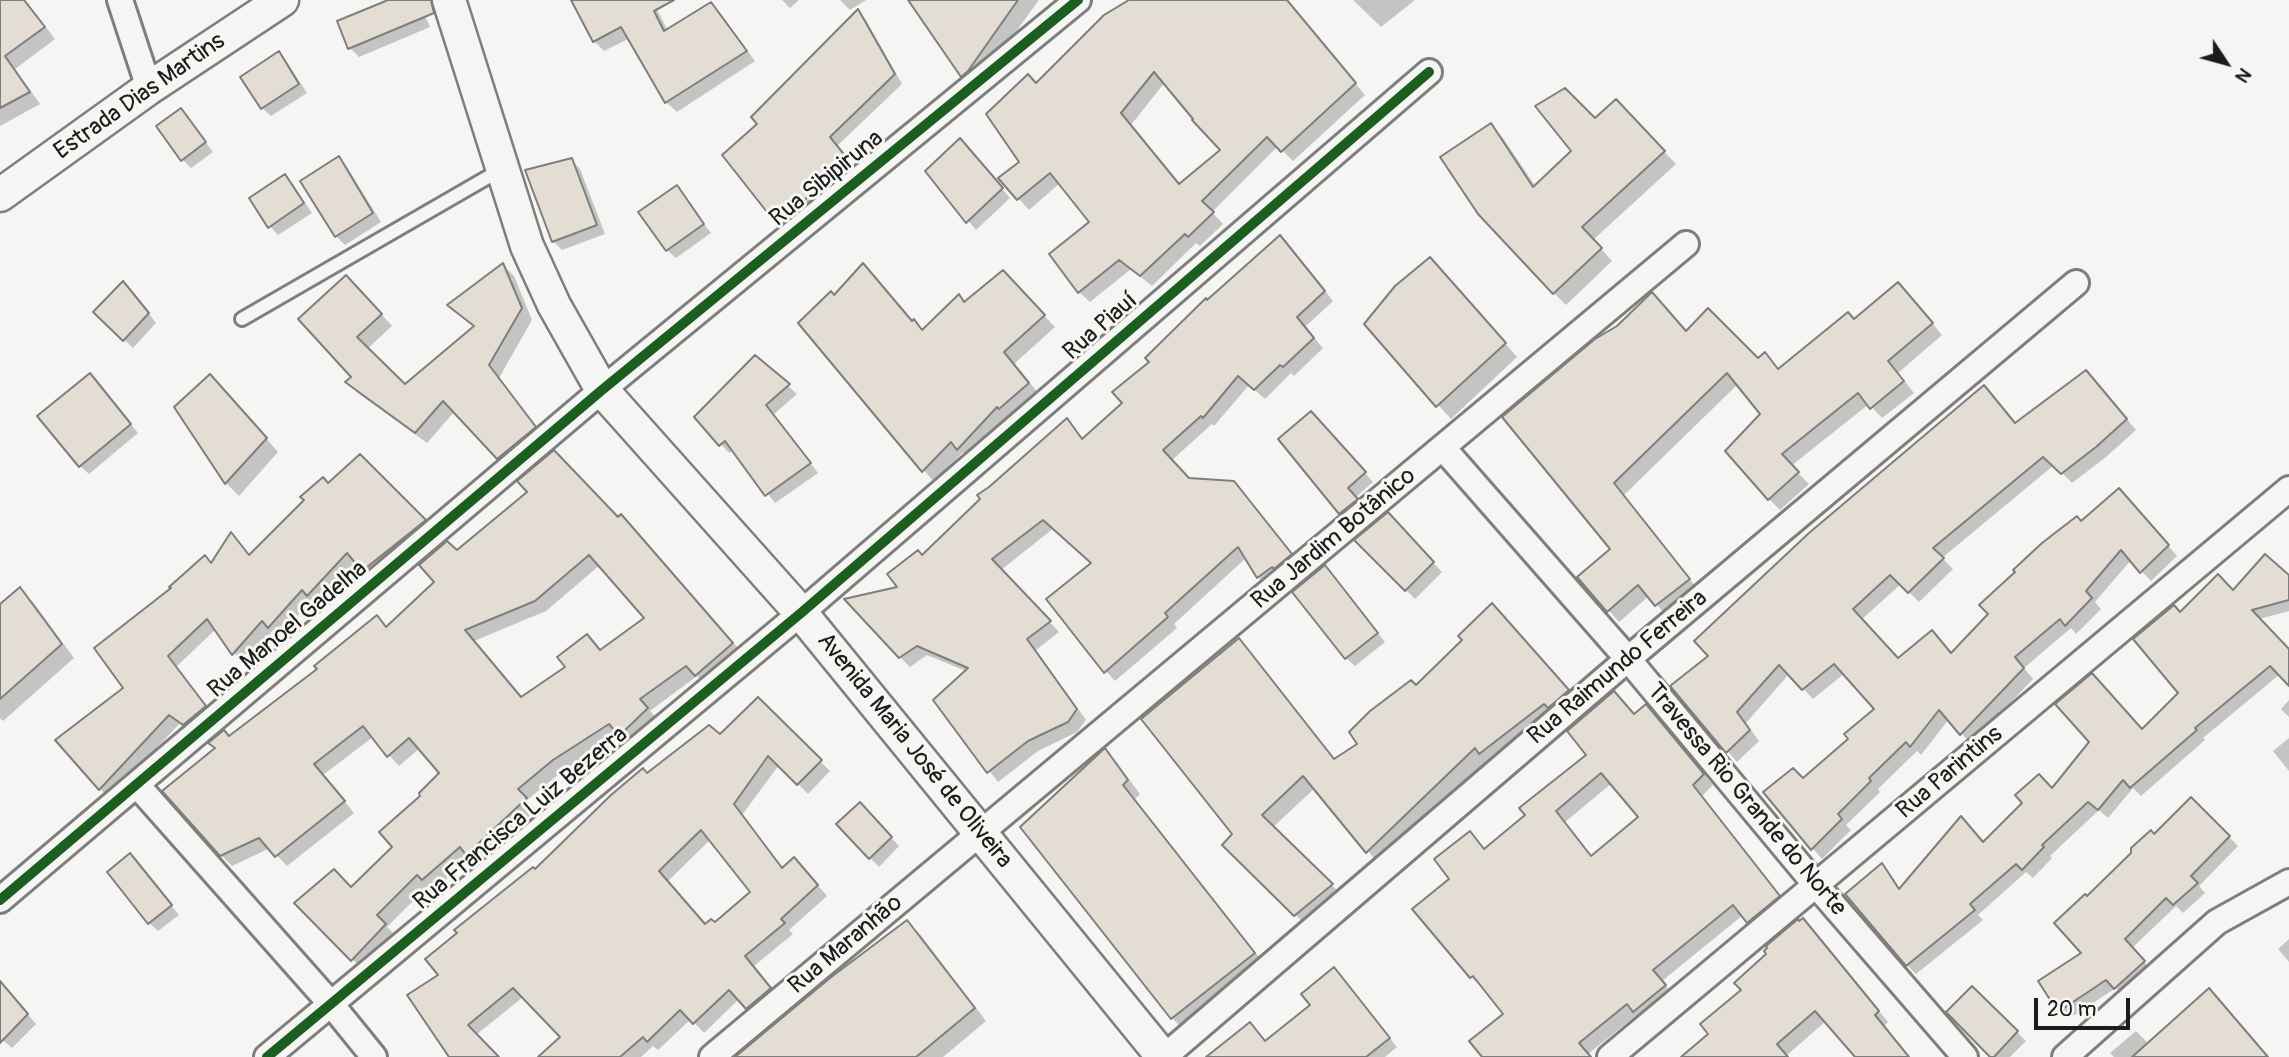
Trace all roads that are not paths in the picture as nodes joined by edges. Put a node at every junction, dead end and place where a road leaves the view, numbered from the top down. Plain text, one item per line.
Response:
1 (120, 0) edge
2 (282, 0) edge
3 (449, 0) edge
4 (1079, 0) edge
5 (1429, 72) dead end
6 (149, 88) junction
7 (502, 169) junction
8 (0, 195) edge
9 (1686, 244) dead end
10 (2076, 283) dead end
11 (242, 319) dead end
12 (602, 390) junction
13 (1443, 448) junction
14 (2289, 489) edge
15 (801, 613) junction
16 (1628, 659) junction
17 (137, 785) junction
18 (981, 832) junction
19 (2289, 882) edge
20 (1816, 885) junction
21 (0, 900) edge
22 (331, 1004) junction
23 (267, 1057) edge
24 (374, 1057) edge
25 (712, 1057) edge
26 (1164, 1057) edge
27 (1610, 1057) edge
28 (1965, 1057) edge
29 (2065, 1057) edge

1 - 6 street
2 - 6 street, Estrada Dias Martins
3 - 7 street, Avenida Maria José de Oliveira
4 - 12 street, Rua Sibipiruna
5 - 15 street, Rua Piauí
6 - 8 street, Estrada Dias Martins
7 - 11 lane
7 - 12 street, Avenida Maria José de Oliveira
9 - 13 street, Rua Jardim Botânico
10 - 16 street, Rua Raimundo Ferreira
12 - 15 street, Avenida Maria José de Oliveira
12 - 17 street, Rua Manoel Gadelha
13 - 16 street, Travessa Rio Grande do Norte
13 - 18 street, Rua Jardim Botânico
14 - 20 street, Rua Parintins
15 - 18 street, Avenida Maria José de Oliveira
15 - 22 street, Rua Francisca Luiz Bezerra
16 - 20 street, Travessa Rio Grande do Norte
16 - 26 street, Rua Raimundo Ferreira
17 - 21 street, Rua Manoel Gadelha
17 - 22 street
18 - 25 street, Rua Maranhão
18 - 26 street, Avenida Maria José de Oliveira
19 - 29 street
20 - 27 street, Rua Parintins
20 - 28 street, Travessa Rio Grande do Norte
22 - 23 street, Rua Francisca Luiz Bezerra
22 - 24 street

